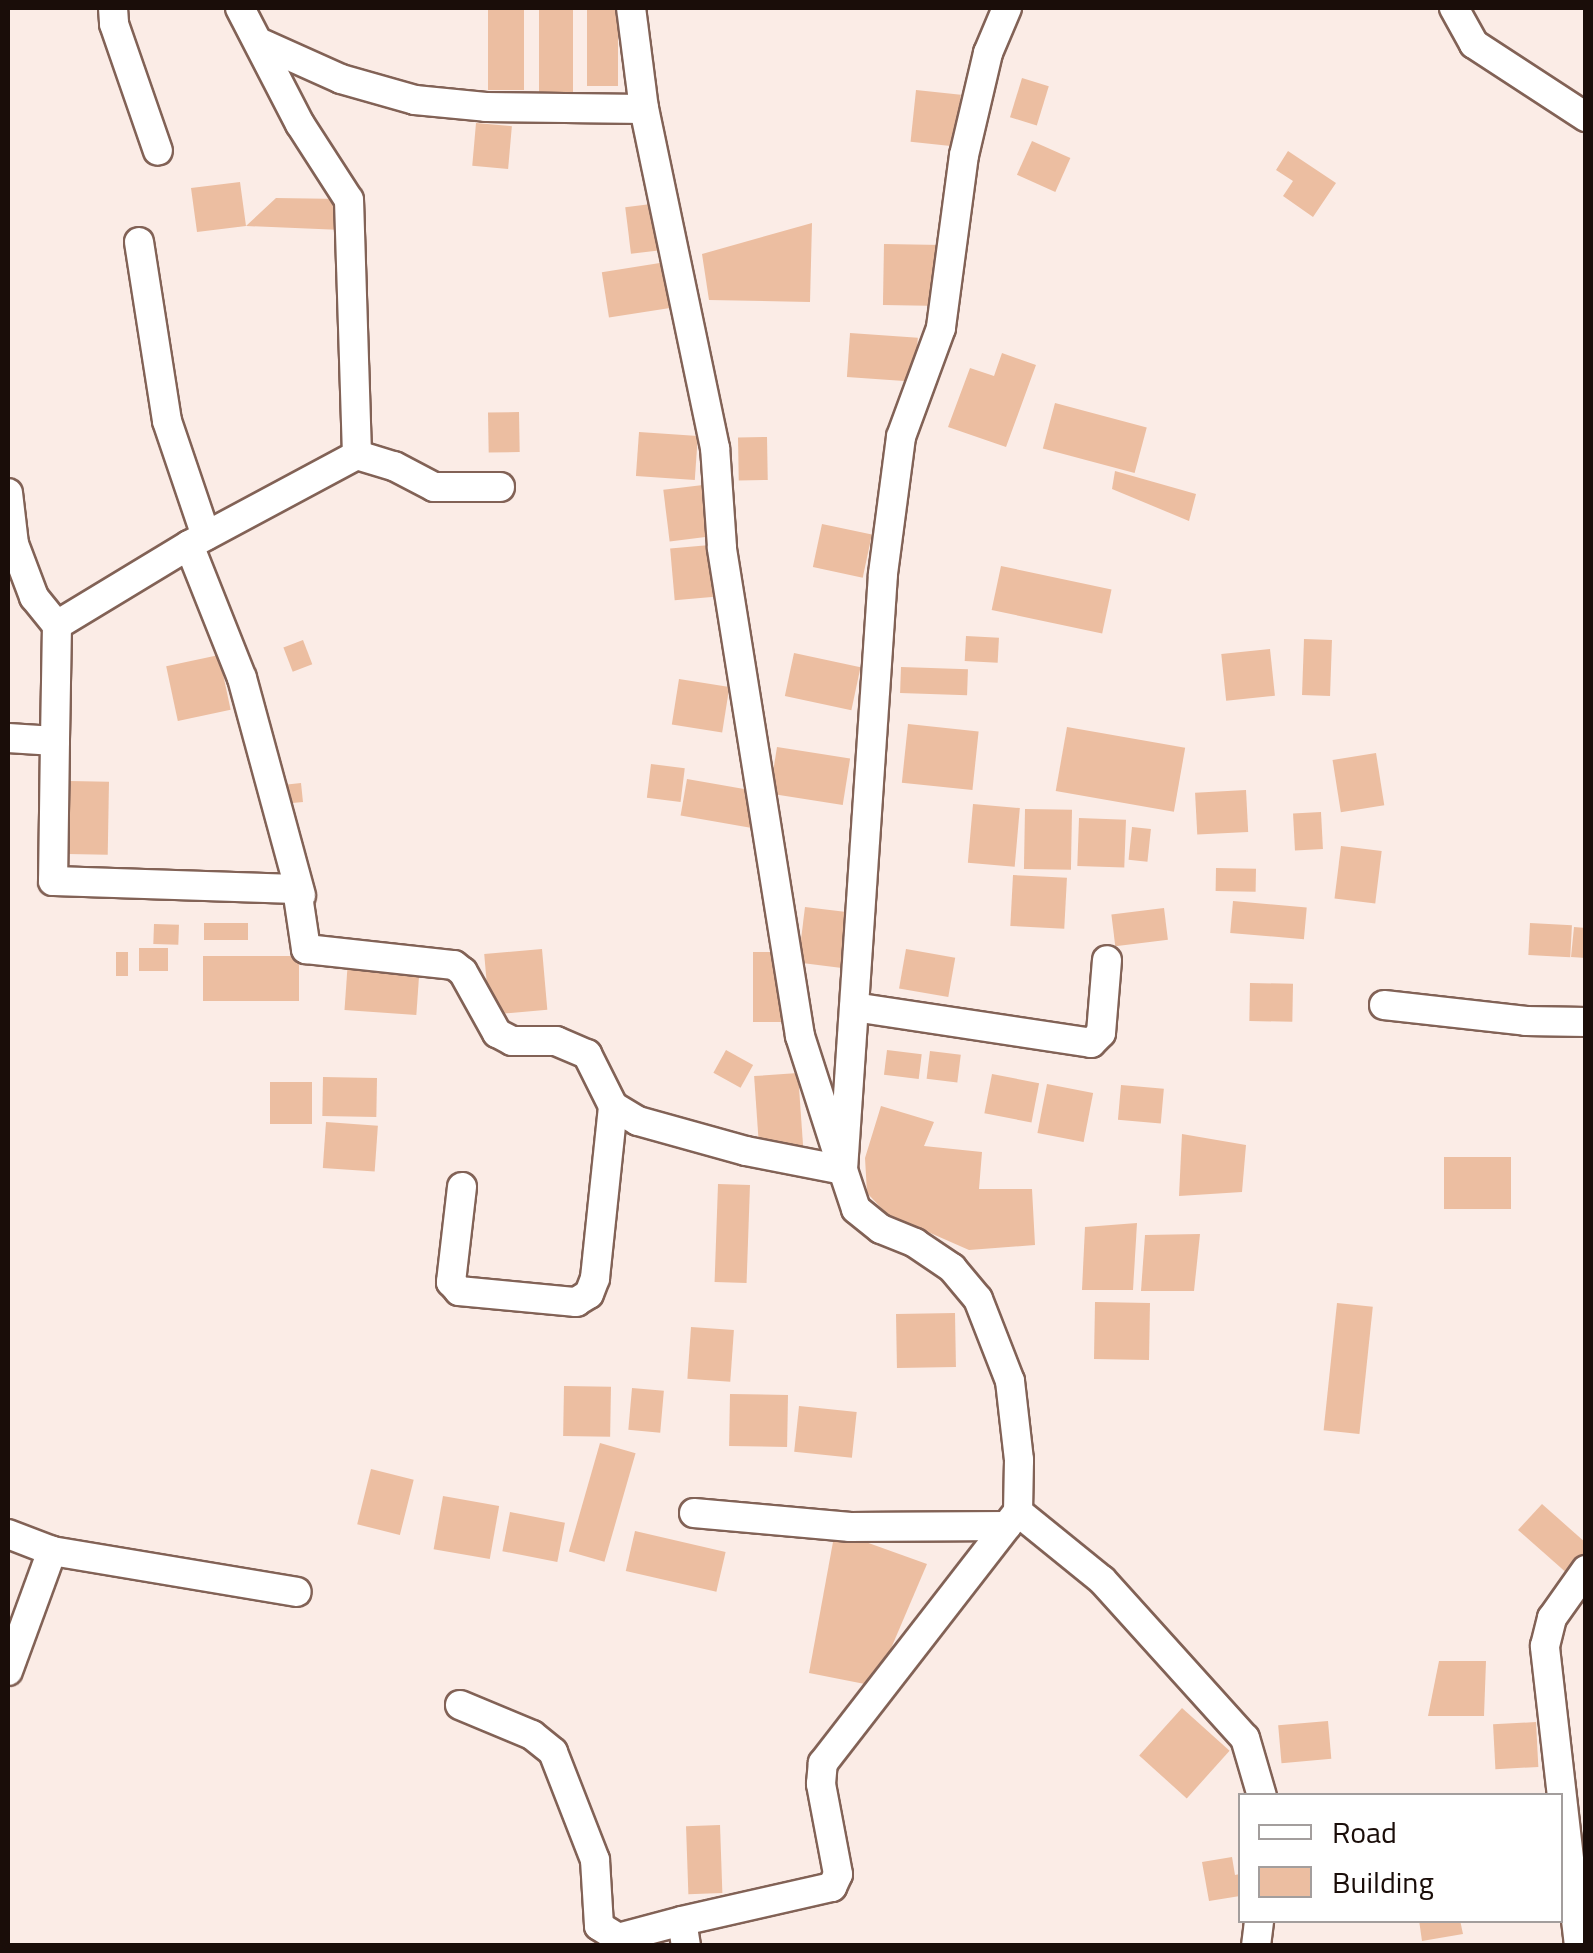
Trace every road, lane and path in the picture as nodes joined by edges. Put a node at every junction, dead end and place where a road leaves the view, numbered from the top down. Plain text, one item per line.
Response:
1 (114, 8) edge
2 (240, 8) edge
3 (631, 8) edge
4 (1007, 8) edge
5 (1454, 8) edge
6 (263, 44) junction
7 (644, 109) junction
8 (1586, 117) edge
9 (158, 151) dead end
10 (139, 242) dead end
11 (357, 455) junction
12 (500, 487) dead end
13 (8, 493) edge
14 (198, 541) junction
15 (57, 625) junction
16 (8, 738) edge
17 (55, 741) junction
18 (301, 895) junction
19 (1107, 960) dead end
20 (1384, 1005) dead end
21 (854, 1007) junction
22 (1586, 1022) edge
23 (613, 1106) junction
24 (843, 1170) junction
25 (462, 1187) dead end
26 (694, 1513) dead end
27 (1012, 1519) junction
28 (8, 1534) edge
29 (52, 1551) junction
30 (1586, 1570) edge
31 (296, 1592) dead end
32 (8, 1671) edge
33 (460, 1705) dead end
34 (1261, 1793) edge
35 (1562, 1793) edge
36 (1563, 1805) edge
37 (684, 1933) edge
38 (1579, 1946) edge

1 - 9 street
2 - 6 street
3 - 7 street
4 - 21 street
5 - 8 street
6 - 7 street
6 - 11 street
7 - 24 street
10 - 14 street
11 - 12 street
11 - 14 street
13 - 15 street
14 - 15 street
14 - 18 street
15 - 17 street
16 - 17 street
17 - 18 street
18 - 23 street
19 - 21 street
20 - 22 street
21 - 24 street
23 - 24 street
23 - 25 street
24 - 27 street
26 - 27 street
27 - 34 street
27 - 37 street
28 - 29 street
29 - 31 street
29 - 32 street
30 - 35 street
33 - 37 street
36 - 38 street

